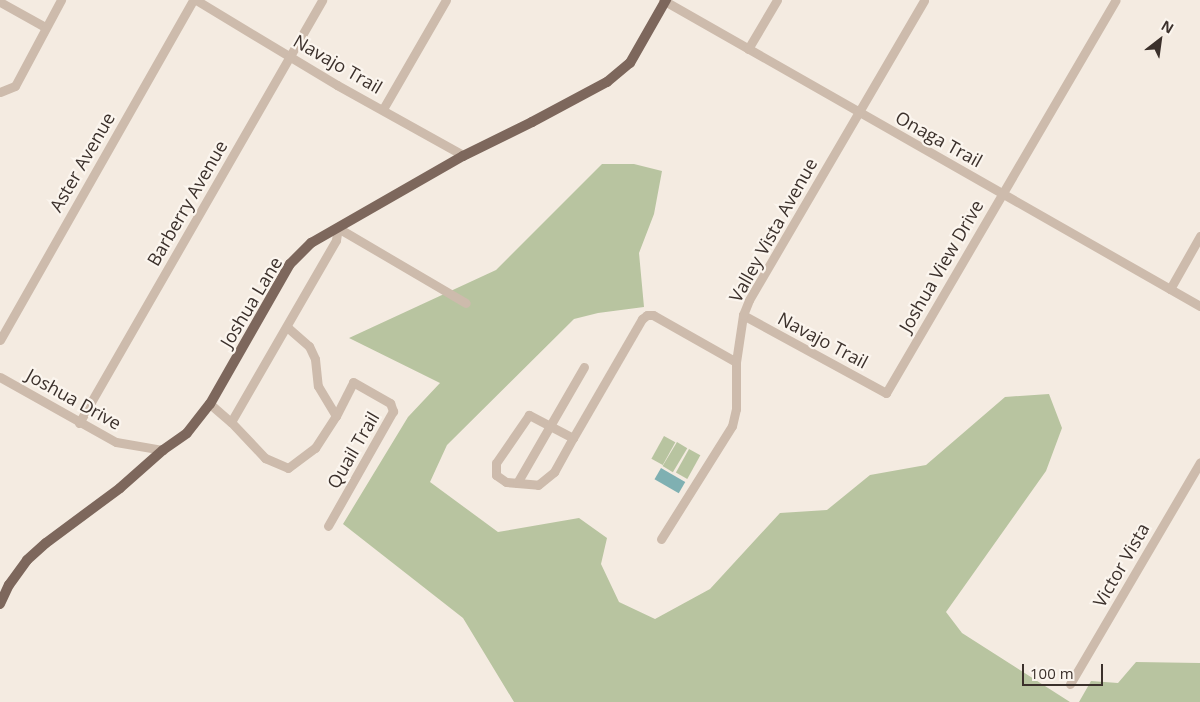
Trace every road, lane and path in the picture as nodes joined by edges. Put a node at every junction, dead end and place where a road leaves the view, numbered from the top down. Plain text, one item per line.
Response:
1 (61, 0) edge
2 (195, 0) edge
3 (322, 0) edge
4 (446, 0) edge
5 (664, 0) edge
6 (777, 0) edge
7 (924, 0) edge
8 (1116, 0) edge
9 (0, 2) edge
10 (45, 27) junction
11 (748, 50) junction
12 (291, 55) junction
13 (0, 92) edge
14 (383, 109) junction
15 (859, 113) junction
16 (464, 155) junction
17 (1002, 193) junction
18 (338, 228) junction
19 (1200, 236) edge
20 (1170, 289) junction
21 (466, 303) dead end
22 (1200, 306) edge
23 (744, 316) junction
24 (287, 327) junction
25 (0, 340) edge
26 (736, 362) junction
27 (584, 367) dead end
28 (0, 377) edge
29 (886, 393) joint
30 (210, 404) junction
31 (336, 416) junction
32 (231, 422) junction
33 (79, 423) junction
34 (551, 426) junction
35 (573, 438) junction
36 (163, 450) junction
37 (1200, 462) edge
38 (517, 483) junction
39 (328, 526) dead end
40 (661, 540) dead end
41 (0, 604) edge
42 (1070, 684) dead end

1 - 10 street
2 - 12 street, Navajo Trail
2 - 25 street, Aster Avenue
3 - 12 street, Barberry Avenue
4 - 14 street
5 - 11 street, Onaga Trail
5 - 16 main road, Joshua Lane
6 - 11 street
7 - 15 street, Valley Vista Avenue
8 - 17 street, Joshua View Drive
9 - 10 street
10 - 13 street
11 - 15 street, Onaga Trail
12 - 14 street, Navajo Trail
12 - 33 street, Barberry Avenue
14 - 16 street, Navajo Trail
15 - 17 street, Onaga Trail
15 - 23 street, Valley Vista Avenue
16 - 18 main road, Joshua Lane
17 - 20 street, Onaga Trail
17 - 29 street, Joshua View Drive
18 - 21 street
18 - 24 street
18 - 30 main road, Joshua Lane
19 - 20 street
20 - 22 street, Onaga Trail
23 - 26 street, Valley Vista Avenue
23 - 29 street, Navajo Trail
24 - 31 street
24 - 32 street
26 - 35 street
26 - 40 street, Valley Vista Avenue
27 - 34 street
28 - 33 street, Joshua Drive
30 - 32 street
30 - 36 main road, Joshua Lane
31 - 32 street, Quail Trail
31 - 39 street, Quail Trail
33 - 36 street, Joshua Drive
34 - 35 street
34 - 38 street
34 - 38 street
35 - 38 street
36 - 41 main road, Joshua Lane
37 - 42 street, Victor Vista

